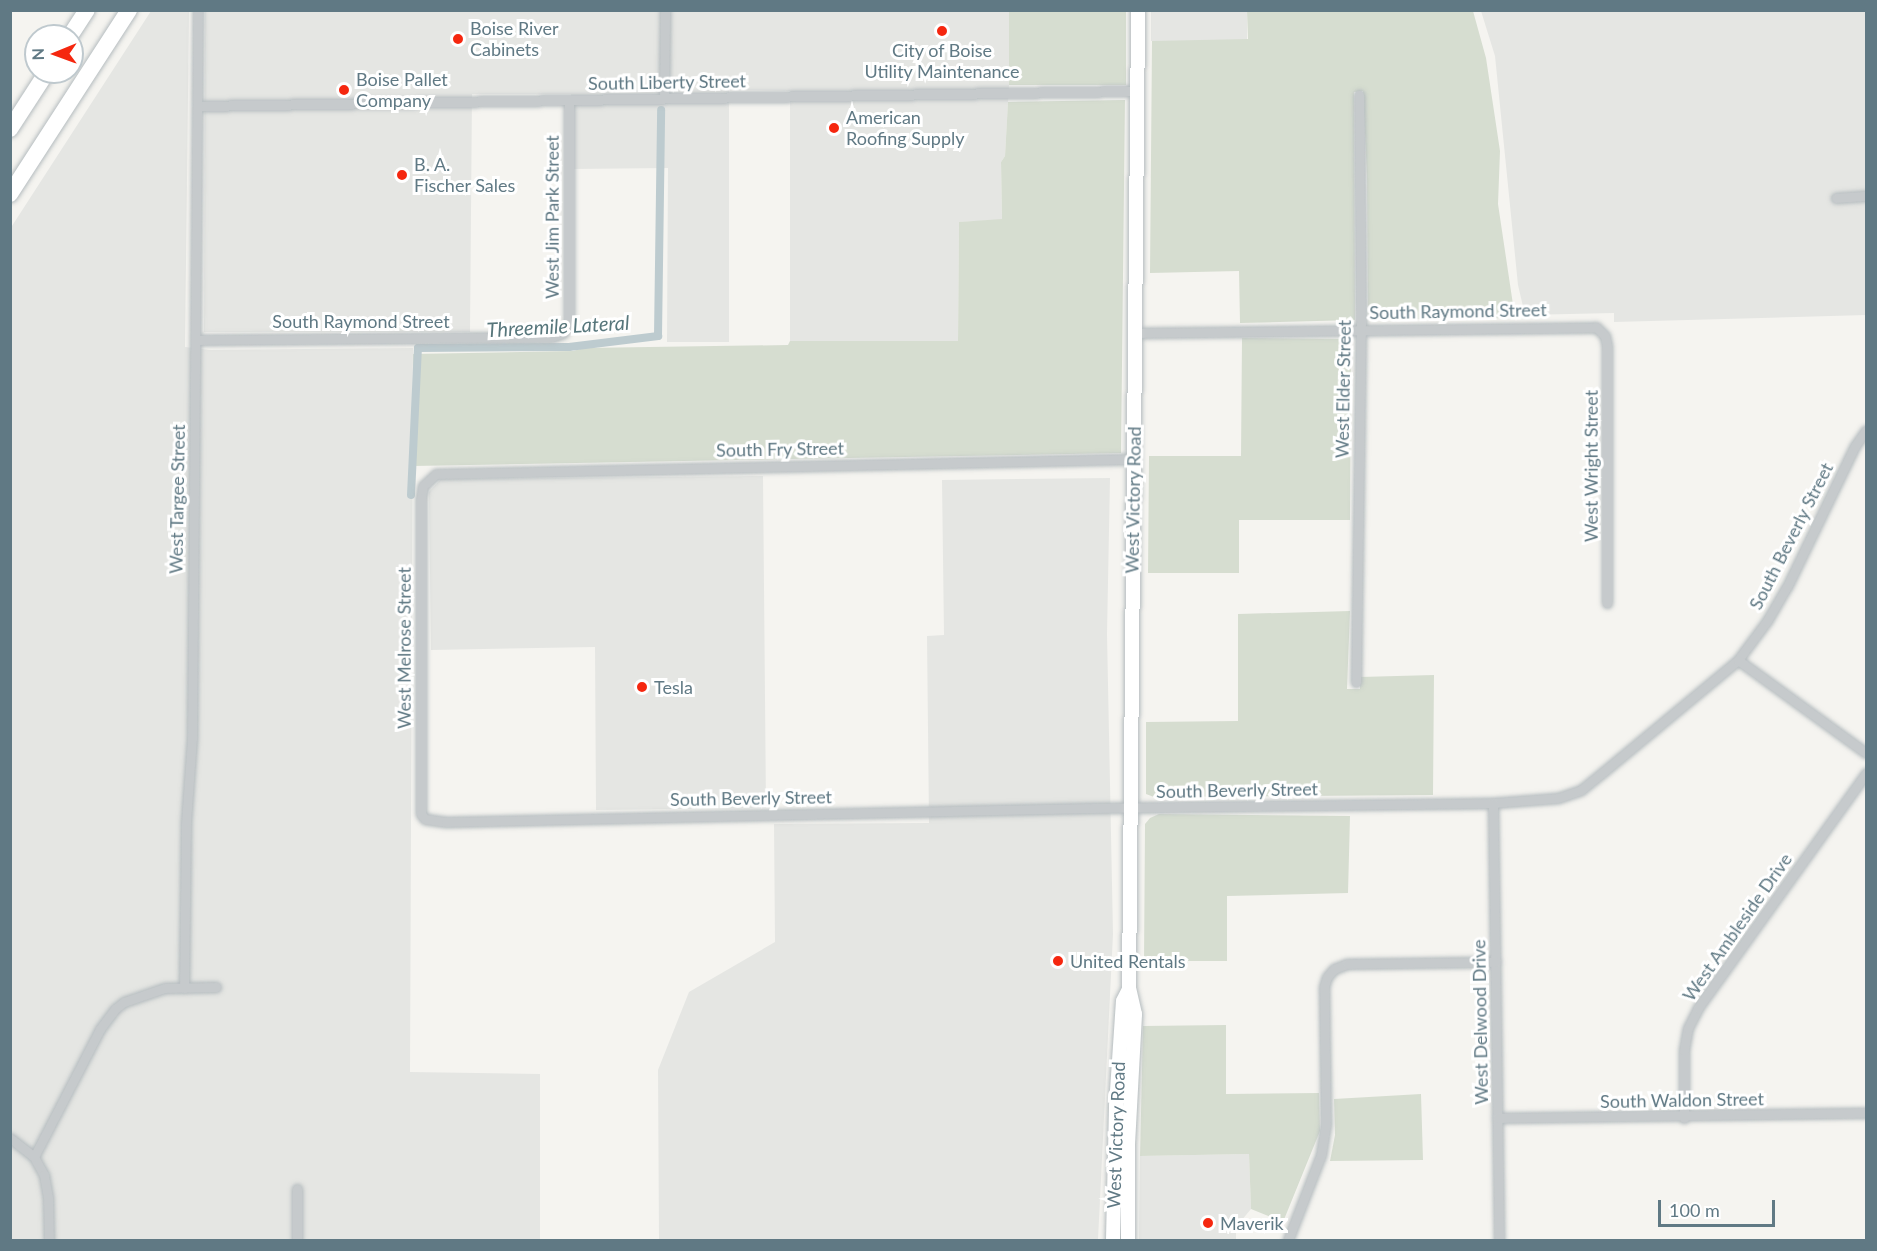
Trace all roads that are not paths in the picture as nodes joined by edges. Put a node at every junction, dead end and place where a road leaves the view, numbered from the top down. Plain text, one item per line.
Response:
1 (87, 10) edge
2 (129, 10) edge
3 (198, 10) edge
4 (665, 10) edge
5 (1138, 10) edge
6 (78, 24) edge
7 (39, 84) edge
8 (1137, 91) junction
9 (1359, 95) dead end
10 (664, 98) junction
11 (569, 100) junction
12 (198, 106) junction
13 (10, 129) edge
14 (10, 195) edge
15 (1866, 195) edge
16 (1836, 198) dead end
17 (1360, 328) junction
18 (1600, 330) joint
19 (562, 333) joint
20 (1136, 333) junction
21 (196, 340) junction
22 (1866, 430) edge
23 (1134, 459) junction
24 (429, 479) joint
25 (1607, 603) dead end
26 (1737, 660) junction
27 (1356, 682) dead end
28 (1866, 753) edge
29 (1866, 773) edge
30 (1493, 803) junction
31 (1131, 809) junction
32 (425, 819) joint
33 (1496, 962) junction
34 (216, 987) dead end
35 (184, 988) junction
36 (1129, 989) junction
37 (1121, 1030) junction
38 (1131, 1076) junction
39 (1866, 1113) edge
40 (1497, 1118) junction
41 (1684, 1118) junction
42 (10, 1138) edge
43 (34, 1157) junction
44 (297, 1190) dead end
45 (49, 1240) edge
46 (297, 1240) edge
47 (1113, 1240) edge
48 (1128, 1240) edge
49 (1288, 1240) edge
50 (1499, 1240) edge

1 - 6 highway
2 - 14 highway
3 - 12 street, West Targee Street
4 - 10 street
5 - 8 main road, West Victory Road
7 - 13 highway
8 - 10 street, South Liberty Street
8 - 20 main road, West Victory Road
9 - 17 street, West Elder Street
10 - 11 street, South Liberty Street
11 - 12 street, South Liberty Street
11 - 19 street, West Jim Park Street
12 - 21 street, West Targee Street
15 - 16 street
17 - 18 street, South Raymond Street
17 - 20 street, South Raymond Street
17 - 27 street, West Elder Street
18 - 25 street, West Wright Street
19 - 21 street, South Raymond Street
20 - 23 main road, West Victory Road
21 - 35 street, West Targee Street
22 - 26 street, South Beverly Street
23 - 24 street, South Fry Street
23 - 31 main road, West Victory Road
24 - 32 street, West Melrose Street
26 - 28 street
26 - 30 street, South Beverly Street
29 - 41 street, West Ambleside Drive
30 - 31 street, South Beverly Street
30 - 33 street, West Delwood Drive
31 - 32 street, South Beverly Street
31 - 36 main road, West Victory Road
33 - 40 street, West Delwood Drive
33 - 49 street
34 - 35 street
35 - 43 street
36 - 37 main road, West Victory Road
36 - 38 main road, West Victory Road
37 - 38 main road, West Victory Road
37 - 47 main road, West Victory Road
38 - 48 main road, West Victory Road
39 - 41 street, South Waldon Street
40 - 41 street, South Waldon Street
40 - 50 street, West Delwood Drive
42 - 43 street
43 - 45 street
44 - 46 street

